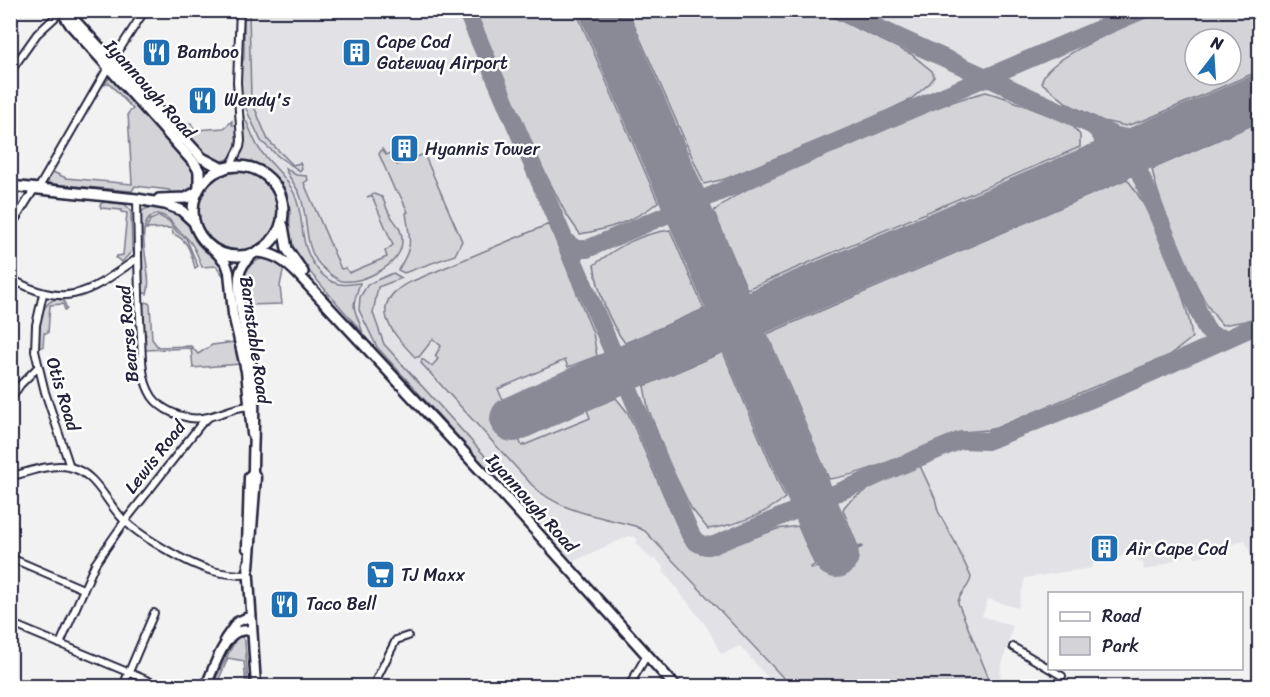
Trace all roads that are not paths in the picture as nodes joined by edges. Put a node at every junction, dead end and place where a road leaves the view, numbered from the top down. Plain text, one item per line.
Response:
1 (145, 10) edge
2 (240, 10) edge
3 (63, 12) edge
4 (110, 63) junction
5 (10, 72) edge
6 (226, 168) junction
7 (10, 186) edge
8 (36, 188) junction
9 (198, 190) junction
10 (137, 199) junction
11 (282, 221) junction
12 (194, 222) junction
13 (10, 228) edge
14 (214, 250) junction
15 (256, 253) junction
16 (138, 258) junction
17 (10, 278) edge
18 (43, 294) junction
19 (363, 342) junction
20 (38, 367) junction
21 (10, 400) edge
22 (248, 406) junction
23 (213, 415) junction
24 (253, 439) junction
25 (70, 467) junction
26 (10, 477) edge
27 (125, 521) junction
28 (11, 558) edge
29 (249, 572) junction
30 (83, 589) junction
31 (154, 613) dead end
32 (251, 616) junction
33 (10, 623) edge
34 (252, 630) junction
35 (408, 636) dead end
36 (60, 644) junction
37 (1013, 647) dead end
38 (223, 648) junction
39 (647, 655) junction
40 (1048, 668) edge
41 (1052, 670) edge
42 (129, 673) junction
43 (1062, 676) dead end
44 (123, 687) edge
45 (161, 687) edge
46 (206, 687) edge
47 (256, 687) edge
48 (373, 687) edge
49 (629, 687) edge
50 (675, 687) edge

1 - 4 street
2 - 6 street
3 - 4 main road, Iyannough Road
3 - 5 street
4 - 6 main road, Iyannough Road
4 - 8 street
4 - 9 main road, Iyannough Road
6 - 9 main road
6 - 11 main road
7 - 8 main road
8 - 10 main road
8 - 13 street
9 - 10 main road
9 - 12 main road
10 - 12 main road
10 - 16 street, Bearse Road
11 - 15 main road
11 - 19 main road, Iyannough Road
12 - 14 main road
14 - 15 main road
14 - 22 main road, Barnstable Road
15 - 19 main road, Iyannough Road
15 - 24 main road, Barnstable Road
16 - 18 street
16 - 23 street, Bearse Road
17 - 18 street
18 - 20 street, Otis Road
19 - 39 main road, Iyannough Road
20 - 21 street
20 - 25 street, Otis Road
22 - 23 street, Bearse Road
22 - 24 main road, Barnstable Road
23 - 27 street, Lewis Road
24 - 29 main road, Barnstable Road
25 - 26 street
25 - 27 street
27 - 29 street
27 - 30 street, Lewis Road
28 - 30 street
29 - 32 main road, Barnstable Road
30 - 36 street, Lewis Road
31 - 42 street
32 - 34 main road, Barnstable Road
32 - 38 main road
33 - 36 street
34 - 38 main road
34 - 47 main road, Barnstable Road
35 - 48 street
36 - 42 street
37 - 40 street
38 - 46 main road
39 - 49 street
39 - 50 main road, Iyannough Road
41 - 43 street
42 - 44 street
42 - 45 street

